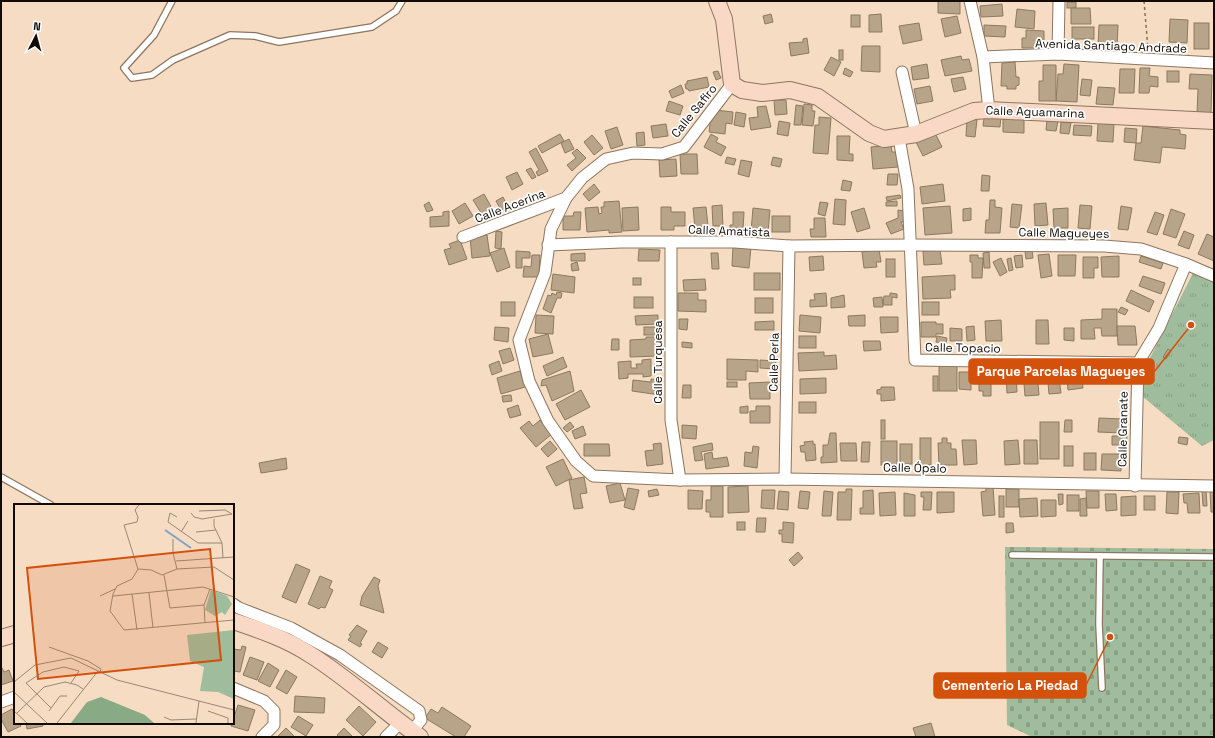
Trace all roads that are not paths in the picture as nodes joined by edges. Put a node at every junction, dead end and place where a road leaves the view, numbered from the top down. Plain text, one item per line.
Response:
1 (172, 1) edge
2 (402, 1) edge
3 (717, 1) edge
4 (970, 1) edge
5 (1059, 1) edge
6 (1058, 54) junction
7 (982, 57) junction
8 (1214, 63) edge
9 (902, 72) dead end
10 (732, 84) junction
11 (989, 110) junction
12 (1214, 121) edge
13 (916, 134) junction
14 (899, 138) junction
15 (566, 198) junction
16 (463, 237) dead end
17 (671, 242) junction
18 (548, 245) junction
19 (909, 245) junction
20 (789, 246) junction
21 (1186, 264) junction
22 (1214, 276) edge
23 (1138, 363) junction
24 (1, 477) edge
25 (615, 477) joint
26 (786, 479) junction
27 (680, 480) junction
28 (1135, 486) junction
29 (1214, 486) edge
30 (49, 504) edge
31 (1012, 555) dead end
32 (1100, 556) junction
33 (1214, 557) edge
34 (234, 613) edge
35 (14, 634) edge
36 (1, 638) edge
37 (234, 688) edge
38 (1102, 688) dead end
39 (14, 697) edge
40 (1, 702) edge
41 (411, 731) edge
42 (262, 737) edge
43 (386, 737) edge

1 - 2 lane
3 - 10 street
4 - 7 street
5 - 6 street
6 - 7 street, Avenida Santiago Andrade
6 - 8 street, Avenida Santiago Andrade
7 - 11 street
9 - 13 street
10 - 14 street, Calle Aguamarina
10 - 15 street, Calle Safiro
11 - 12 street, Calle Aguamarina
11 - 13 street, Calle Aguamarina
13 - 14 street, Calle Aguamarina
14 - 19 street, Calle Topacio
15 - 16 street, Calle Acerina
15 - 18 street, Calle Safiro
17 - 18 street, Calle Amatista
17 - 20 street, Calle Amatista
17 - 27 street, Calle Turquesa
18 - 25 street, Calle Safiro
19 - 20 street, Calle Amatista
19 - 21 street, Calle Magueyes
19 - 23 street, Calle Topacio
20 - 26 street, Calle Perla
21 - 22 street, Calle Magueyes
21 - 23 street, Calle Granate
23 - 28 street, Calle Granate
24 - 30 lane
25 - 27 street, Calle Ópalo
26 - 27 street, Calle Ópalo
26 - 28 street, Calle Ópalo
28 - 29 street, Calle Ópalo
31 - 32 lane
32 - 33 lane
32 - 38 lane
34 - 41 street
34 - 41 street
35 - 36 street
37 - 42 street
39 - 40 street
41 - 43 street

